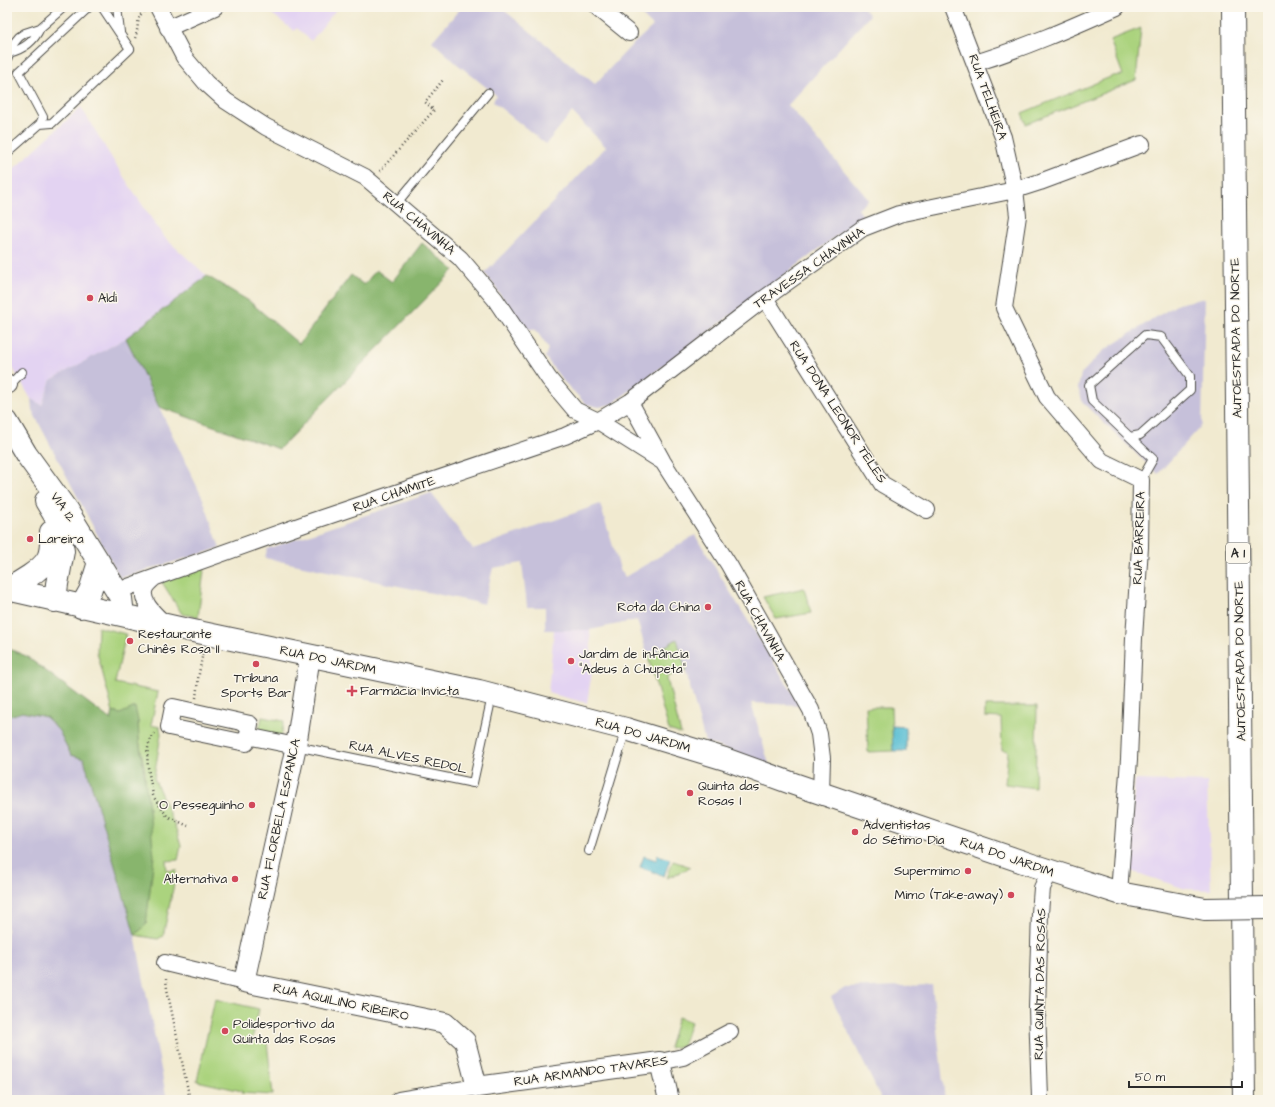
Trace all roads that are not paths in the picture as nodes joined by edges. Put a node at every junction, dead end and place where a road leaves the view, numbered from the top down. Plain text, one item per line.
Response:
1 (64, 7) edge
2 (89, 7) edge
3 (102, 7) edge
4 (117, 7) edge
5 (215, 7) edge
6 (597, 7) edge
7 (953, 7) edge
8 (1117, 7) edge
9 (1233, 7) edge
10 (152, 9) edge
11 (168, 28) junction
12 (629, 33) dead end
13 (121, 35) junction
14 (8, 56) edge
15 (975, 63) junction
16 (488, 93) dead end
17 (40, 124) junction
18 (1142, 144) dead end
19 (7, 153) edge
20 (1015, 190) junction
21 (396, 204) junction
22 (765, 298) junction
23 (22, 372) dead end
24 (8, 385) edge
25 (630, 402) junction
26 (598, 421) junction
27 (7, 422) edge
28 (1130, 437) junction
29 (17, 445) edge
30 (663, 462) junction
31 (1141, 480) junction
32 (42, 494) junction
33 (927, 510) dead end
34 (98, 562) junction
35 (154, 578) junction
36 (7, 589) edge
37 (118, 593) junction
38 (55, 601) junction
39 (82, 607) junction
40 (123, 615) junction
41 (166, 625) junction
42 (310, 656) junction
43 (493, 694) junction
44 (626, 729) junction
45 (247, 736) junction
46 (296, 746) junction
47 (821, 794) junction
48 (589, 851) dead end
49 (1050, 871) junction
50 (1119, 893) junction
51 (1268, 908) edge
52 (165, 963) road end
53 (244, 982) junction
54 (730, 1032) dead end
55 (660, 1062) junction
56 (477, 1087) junction
57 (1039, 1099) edge
58 (399, 1100) edge
59 (669, 1100) edge
60 (1244, 1100) edge

1 - 14 lane
2 - 17 lane
3 - 13 lane
4 - 13 lane
5 - 11 street
6 - 12 street
7 - 15 street, RUA TELHEIRA
8 - 15 street
9 - 60 main road, AUTOESTRADA DO NORTE / A 1
10 - 11 street, RUA CHAVINHA
11 - 21 street, RUA CHAVINHA
13 - 17 lane
15 - 20 street, RUA TELHEIRA
16 - 21 lane
17 - 19 lane
18 - 20 street, TRAVESSA CHAVINHA
20 - 22 street, TRAVESSA CHAVINHA
20 - 31 street, RUA BARREIRA
21 - 26 street, RUA CHAVINHA
22 - 25 street, TRAVESSA CHAVINHA
22 - 33 street, RUA DONA LEONOR TELES
23 - 24 lane
25 - 26 street, RUA CHAIMITE
25 - 30 street, RUA CHAVINHA
26 - 30 street, RUA CHAVINHA
26 - 35 street, RUA CHAIMITE
27 - 29 main road, VIA 12
28 - 28 lane
28 - 31 lane
29 - 32 main road, VIA 12
29 - 34 main road, VIA 12
30 - 47 street, RUA CHAVINHA
31 - 50 street, RUA BARREIRA
32 - 36 main road, VIA 12
32 - 38 main road, VIA 12
34 - 37 main road, VIA 12
34 - 39 main road
35 - 37 street, RUA CHAIMITE
35 - 41 street
36 - 38 main road, RUA DO JARDIM
37 - 40 main road, VIA 12
38 - 39 main road, RUA DO JARDIM
39 - 40 main road, RUA DO JARDIM
40 - 41 main road, RUA DO JARDIM
41 - 42 main road, RUA DO JARDIM
42 - 43 main road, RUA DO JARDIM
42 - 46 street, RUA FLORBELA ESPANCA
43 - 44 main road, RUA DO JARDIM
43 - 46 lane, RUA ALVES REDOL
44 - 47 main road, RUA DO JARDIM
44 - 48 lane
45 - 45 street
45 - 46 street
46 - 53 street, RUA FLORBELA ESPANCA
47 - 49 main road, RUA DO JARDIM
49 - 50 main road, RUA DO JARDIM
49 - 57 street, RUA QUINTA DAS ROSAS
50 - 51 main road, RUA DO JARDIM, bridge
52 - 53 street, RUA AQUILINO RIBEIRO
53 - 56 street, RUA AQUILINO RIBEIRO
54 - 55 street, RUA ARMANDO TAVARES
55 - 56 street, RUA ARMANDO TAVARES
55 - 59 street
56 - 58 street, RUA ARMANDO TAVARES

